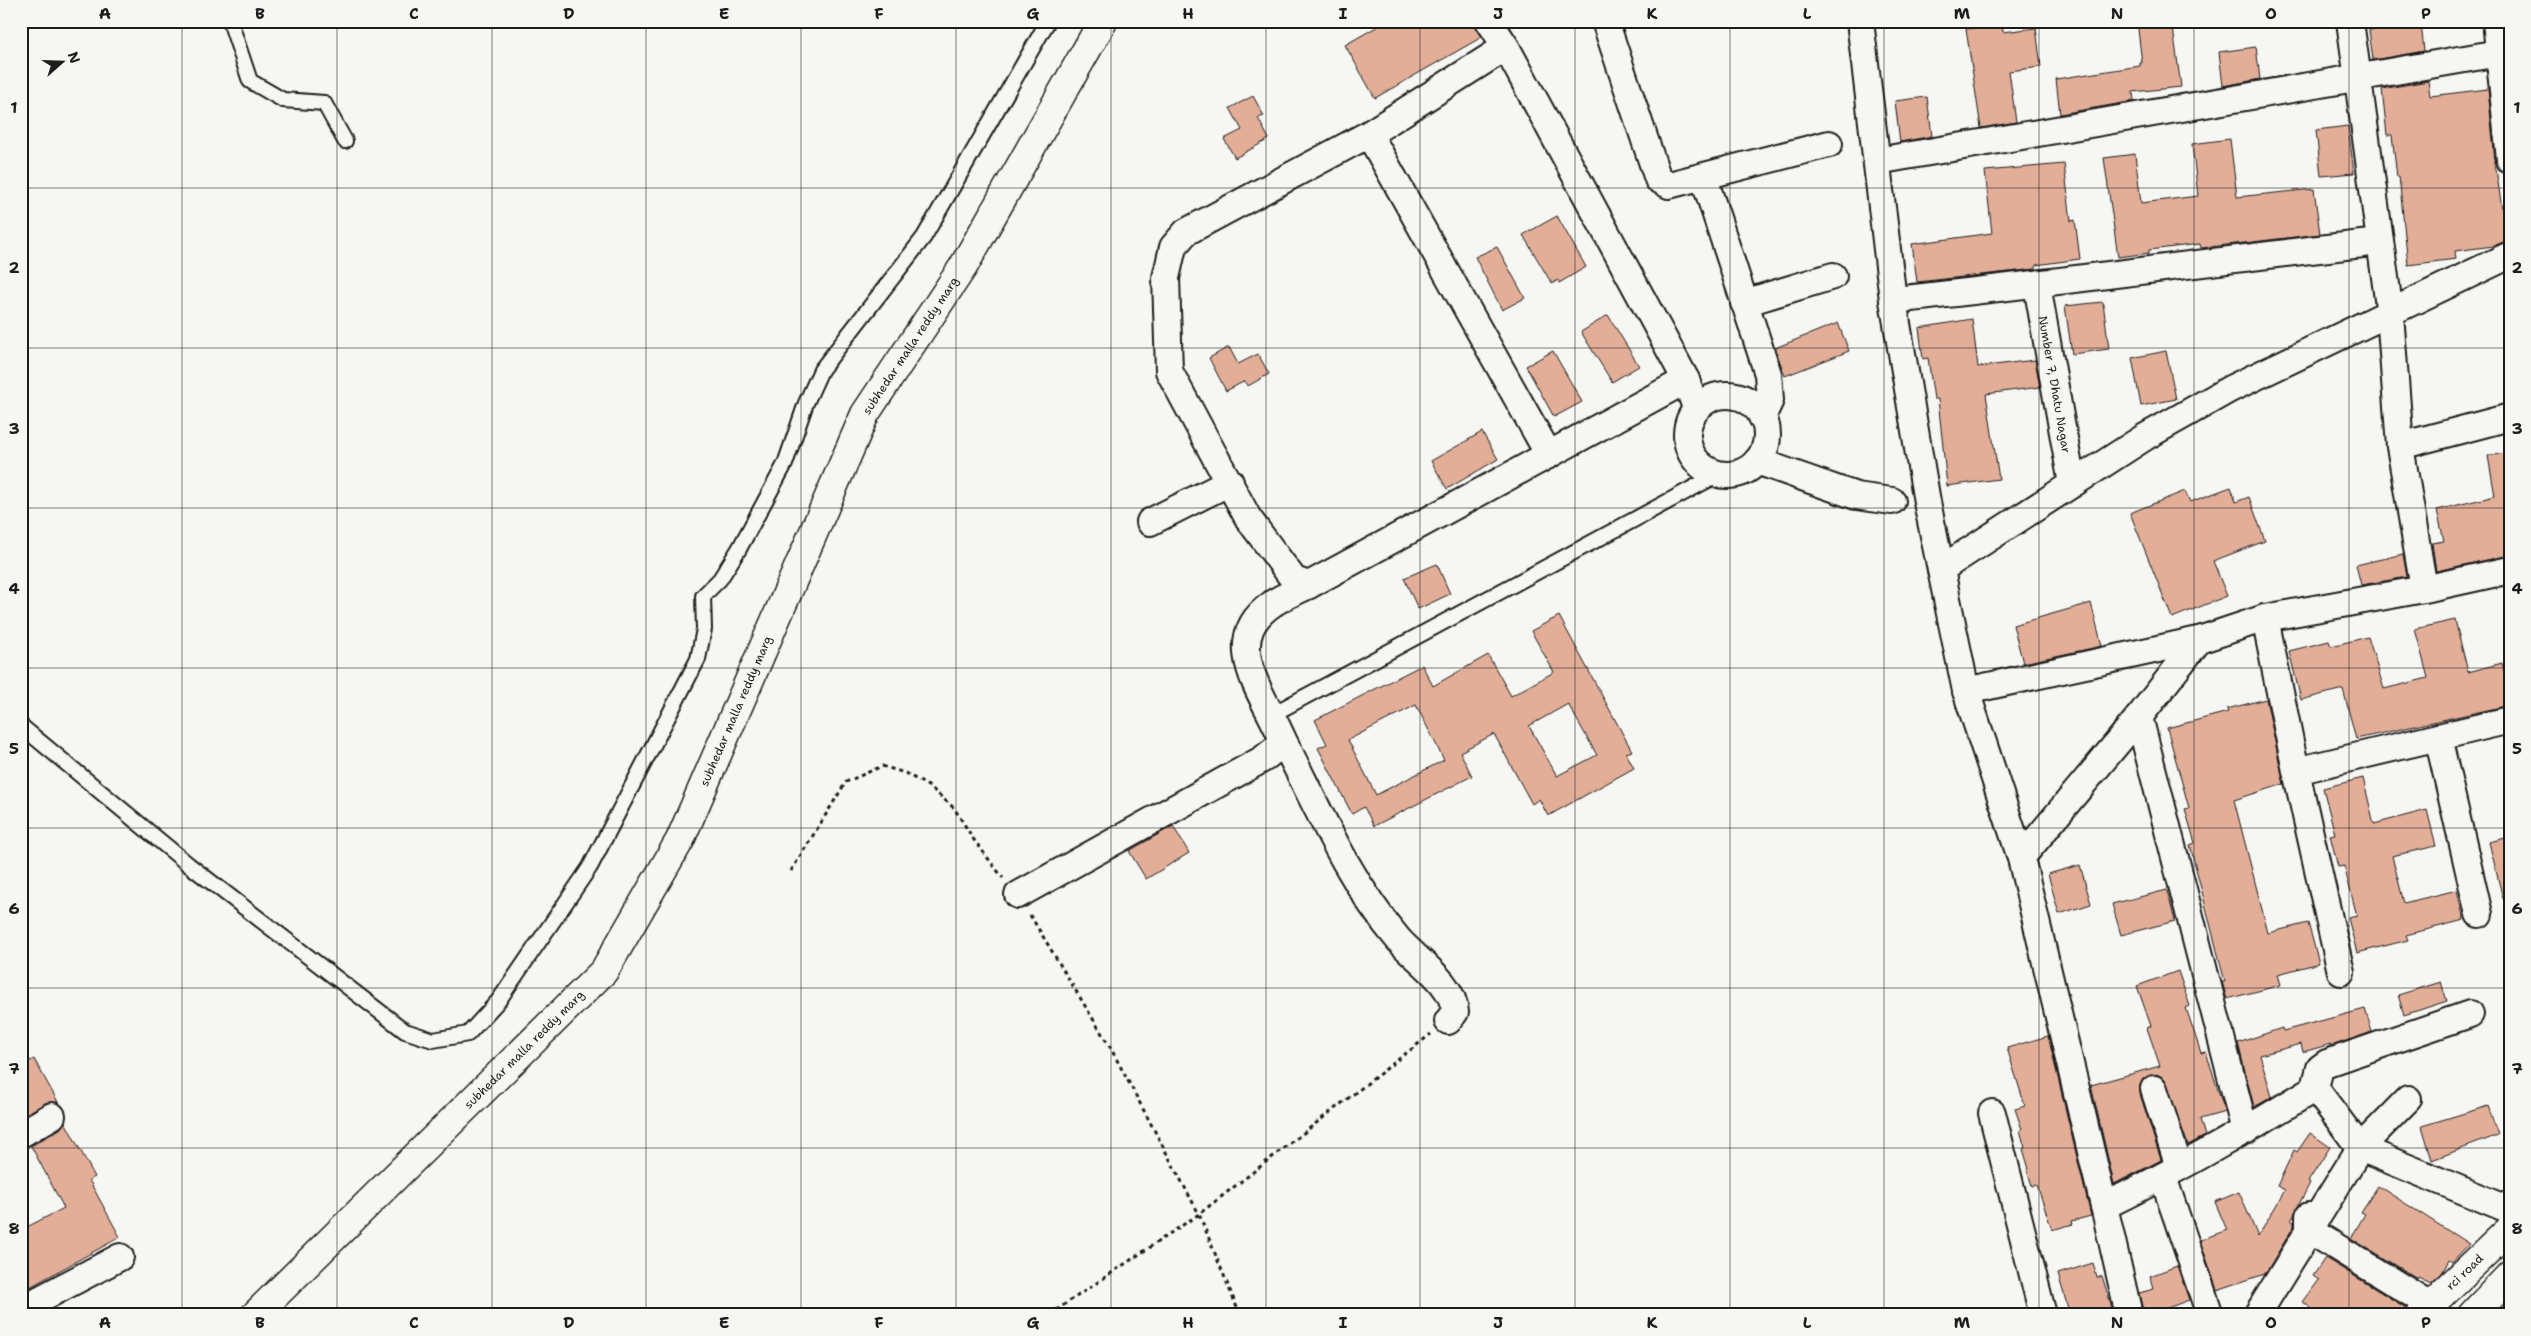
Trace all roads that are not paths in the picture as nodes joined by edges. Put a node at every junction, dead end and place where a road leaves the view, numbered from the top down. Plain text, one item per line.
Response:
1 (230, 21) edge
2 (1048, 21) edge
3 (1104, 21) edge
4 (1489, 21) edge
5 (1605, 21) edge
6 (1860, 21) edge
7 (2350, 21) edge
8 (2496, 21) edge
9 (1506, 47) junction
10 (2499, 53) junction
11 (2358, 80) junction
12 (1369, 134) junction
13 (345, 141) dead end
14 (1829, 144) dead end
15 (2510, 160) edge
16 (1877, 161) junction
17 (1704, 178) junction
18 (2380, 242) junction
19 (2510, 255) edge
20 (1833, 276) dead end
21 (2037, 285) junction
22 (1893, 300) junction
23 (1744, 303) junction
24 (2390, 314) junction
25 (1686, 380) junction
26 (1696, 408) junction
27 (1762, 417) junction
28 (2510, 417) edge
29 (2400, 446) junction
30 (1549, 455) junction
31 (1757, 461) junction
32 (1718, 474) junction
33 (1230, 482) junction
34 (2072, 484) junction
35 (1892, 501) dead end
36 (1150, 522) dead end
37 (1941, 569) junction
38 (2510, 570) edge
39 (1309, 585) junction
40 (2424, 589) junction
41 (2265, 618) junction
42 (2199, 640) junction
43 (1966, 691) junction
44 (2139, 716) junction
45 (2510, 720) edge
46 (21, 726) edge
47 (1276, 727) junction
48 (2438, 737) junction
49 (2296, 771) junction
50 (2021, 858) junction
51 (1018, 895) road end
52 (2479, 914) dead end
53 (2341, 972) dead end
54 (2470, 1014) dead end
55 (1448, 1021) road end
56 (2154, 1088) dead end
57 (2315, 1088) junction
58 (2408, 1099) dead end
59 (1992, 1113) dead end
60 (52, 1116) dead end
61 (2245, 1131) junction
62 (21, 1134) edge
63 (2360, 1148) junction
64 (2171, 1172) junction
65 (2104, 1206) junction
66 (2510, 1210) edge
67 (2309, 1223) junction
68 (2510, 1229) edge
69 (120, 1257) dead end
70 (2510, 1275) edge
71 (27, 1310) edge
72 (2425, 1310) edge
73 (255, 1315) edge
74 (2043, 1315) edge
75 (2129, 1315) edge
76 (2210, 1315) edge
77 (2257, 1315) edge
78 (2472, 1315) edge

1 - 13 lane
2 - 46 lane
3 - 73 main road, subhedar malla reddy marg
4 - 9 street
5 - 17 street
6 - 16 street
7 - 11 street
8 - 10 street
9 - 12 street
9 - 25 street
10 - 11 street
10 - 15 street
11 - 16 street
11 - 18 street
12 - 30 street
12 - 33 street
14 - 17 street
16 - 22 street
17 - 23 street
18 - 21 street
18 - 24 street
19 - 24 street
20 - 23 street
21 - 22 street
21 - 34 street, Number 7, Dhatu Nagar
22 - 37 street
23 - 27 street
24 - 29 street
24 - 34 street
25 - 26 street
25 - 30 street
26 - 27 street
26 - 32 street
27 - 31 street
28 - 29 street
29 - 40 street
30 - 39 street
31 - 32 street
31 - 35 street
32 - 47 lane
33 - 36 street
33 - 39 street
34 - 37 street
37 - 43 street
38 - 40 street
39 - 47 street
40 - 41 street
41 - 42 street
41 - 49 street
42 - 43 street
42 - 44 street
43 - 50 street
44 - 50 street
44 - 61 street
45 - 48 street
47 - 51 street
47 - 55 street
48 - 49 street
48 - 52 street
49 - 53 street
50 - 65 street
54 - 57 street
56 - 64 street
57 - 61 street
57 - 63 street
58 - 63 street
59 - 74 street
60 - 62 street
61 - 64 street
63 - 66 street
63 - 67 street
64 - 65 street
64 - 76 street
65 - 75 street
67 - 72 street
67 - 77 street
68 - 72 main road, rci road
69 - 71 street
70 - 78 main road

